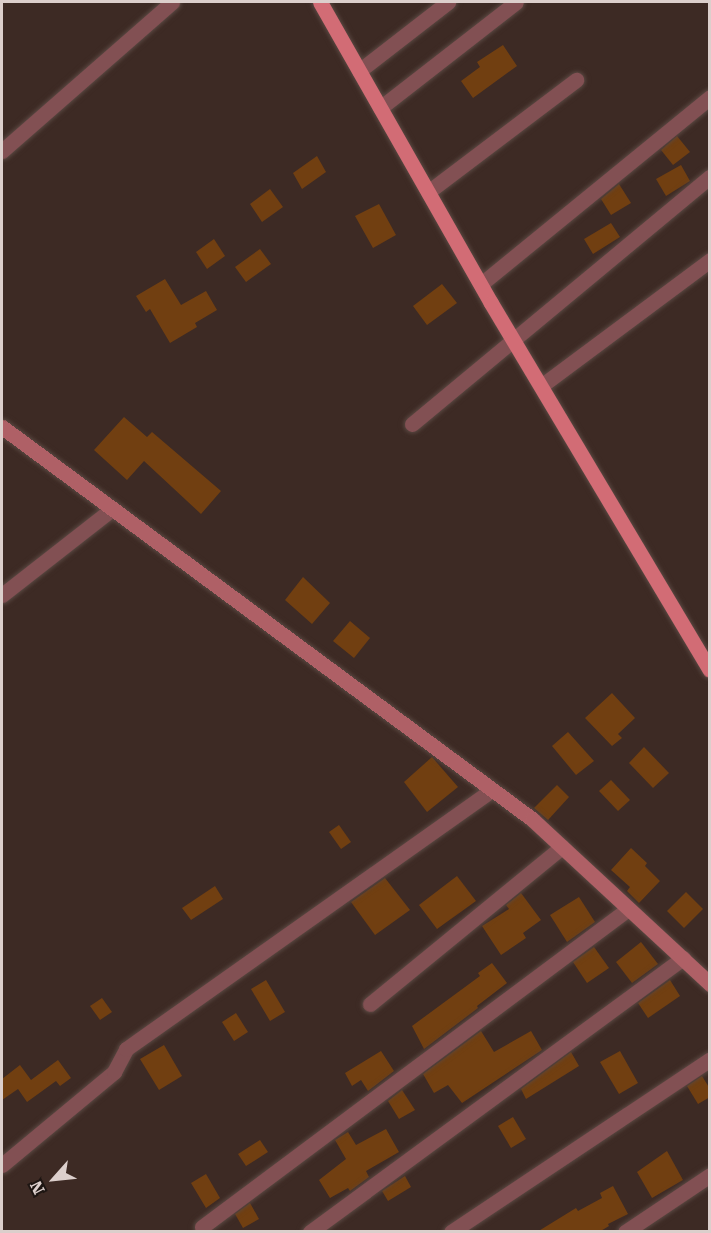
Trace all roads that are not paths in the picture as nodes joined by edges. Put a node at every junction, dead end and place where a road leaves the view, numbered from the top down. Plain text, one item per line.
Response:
1 (172, 2) edge
2 (320, 2) edge
3 (448, 2) edge
4 (516, 2) edge
5 (359, 71) junction
6 (576, 80) dead end
7 (710, 97) edge
8 (380, 108) junction
9 (2, 151) edge
10 (710, 177) edge
11 (428, 192) junction
12 (710, 260) edge
13 (481, 284) junction
14 (514, 341) junction
15 (541, 386) junction
16 (412, 424) dead end
17 (2, 427) edge
18 (112, 509) junction
19 (2, 595) edge
20 (710, 670) edge
21 (492, 790) junction
22 (562, 847) junction
23 (628, 909) junction
24 (682, 958) junction
25 (710, 984) edge
26 (370, 1004) dead end
27 (710, 1059) edge
28 (2, 1165) edge
29 (710, 1175) edge
30 (202, 1227) dead end
31 (310, 1232) edge
32 (451, 1232) edge
33 (625, 1232) edge

1 - 9 street
2 - 5 main road
3 - 5 street
4 - 8 street
5 - 8 main road
6 - 11 street
7 - 13 street
8 - 11 main road
10 - 14 street
11 - 13 main road
12 - 15 street
13 - 14 main road
14 - 15 main road
14 - 16 street
15 - 20 main road
17 - 18 street
18 - 19 street
18 - 21 street
21 - 22 street
21 - 28 street
22 - 23 street
22 - 26 street
23 - 24 street
23 - 30 street
24 - 25 street
24 - 31 street
27 - 32 street
29 - 33 street

